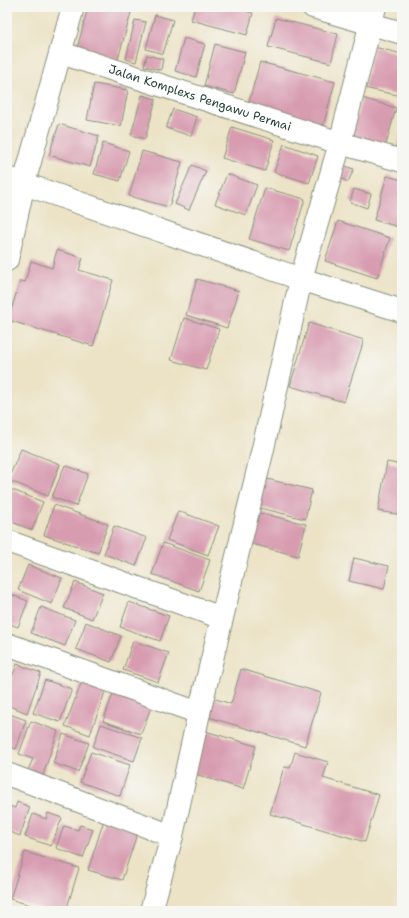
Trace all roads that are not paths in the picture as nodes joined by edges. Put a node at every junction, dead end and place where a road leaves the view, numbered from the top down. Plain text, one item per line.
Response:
1 (73, 7) edge
2 (313, 7) edge
3 (372, 16) edge
4 (402, 33) edge
5 (61, 53) junction
6 (340, 142) junction
7 (402, 161) edge
8 (16, 181) edge
9 (7, 260) edge
10 (301, 279) junction
11 (402, 311) edge
12 (7, 541) edge
13 (222, 618) junction
14 (7, 644) edge
15 (199, 713) junction
16 (7, 774) edge
17 (172, 836) junction
18 (151, 911) edge

1 - 5 street
2 - 3 street
3 - 4 street
3 - 6 street
5 - 6 street, Jalan Komplexs Pengawu Permai
5 - 8 street
6 - 7 street, Jalan Komplexs Pengawu Permai
6 - 10 street
8 - 9 street
8 - 10 street
10 - 11 street
10 - 13 street
12 - 13 street
13 - 15 street
14 - 15 street
15 - 17 street
16 - 17 street
17 - 18 street

